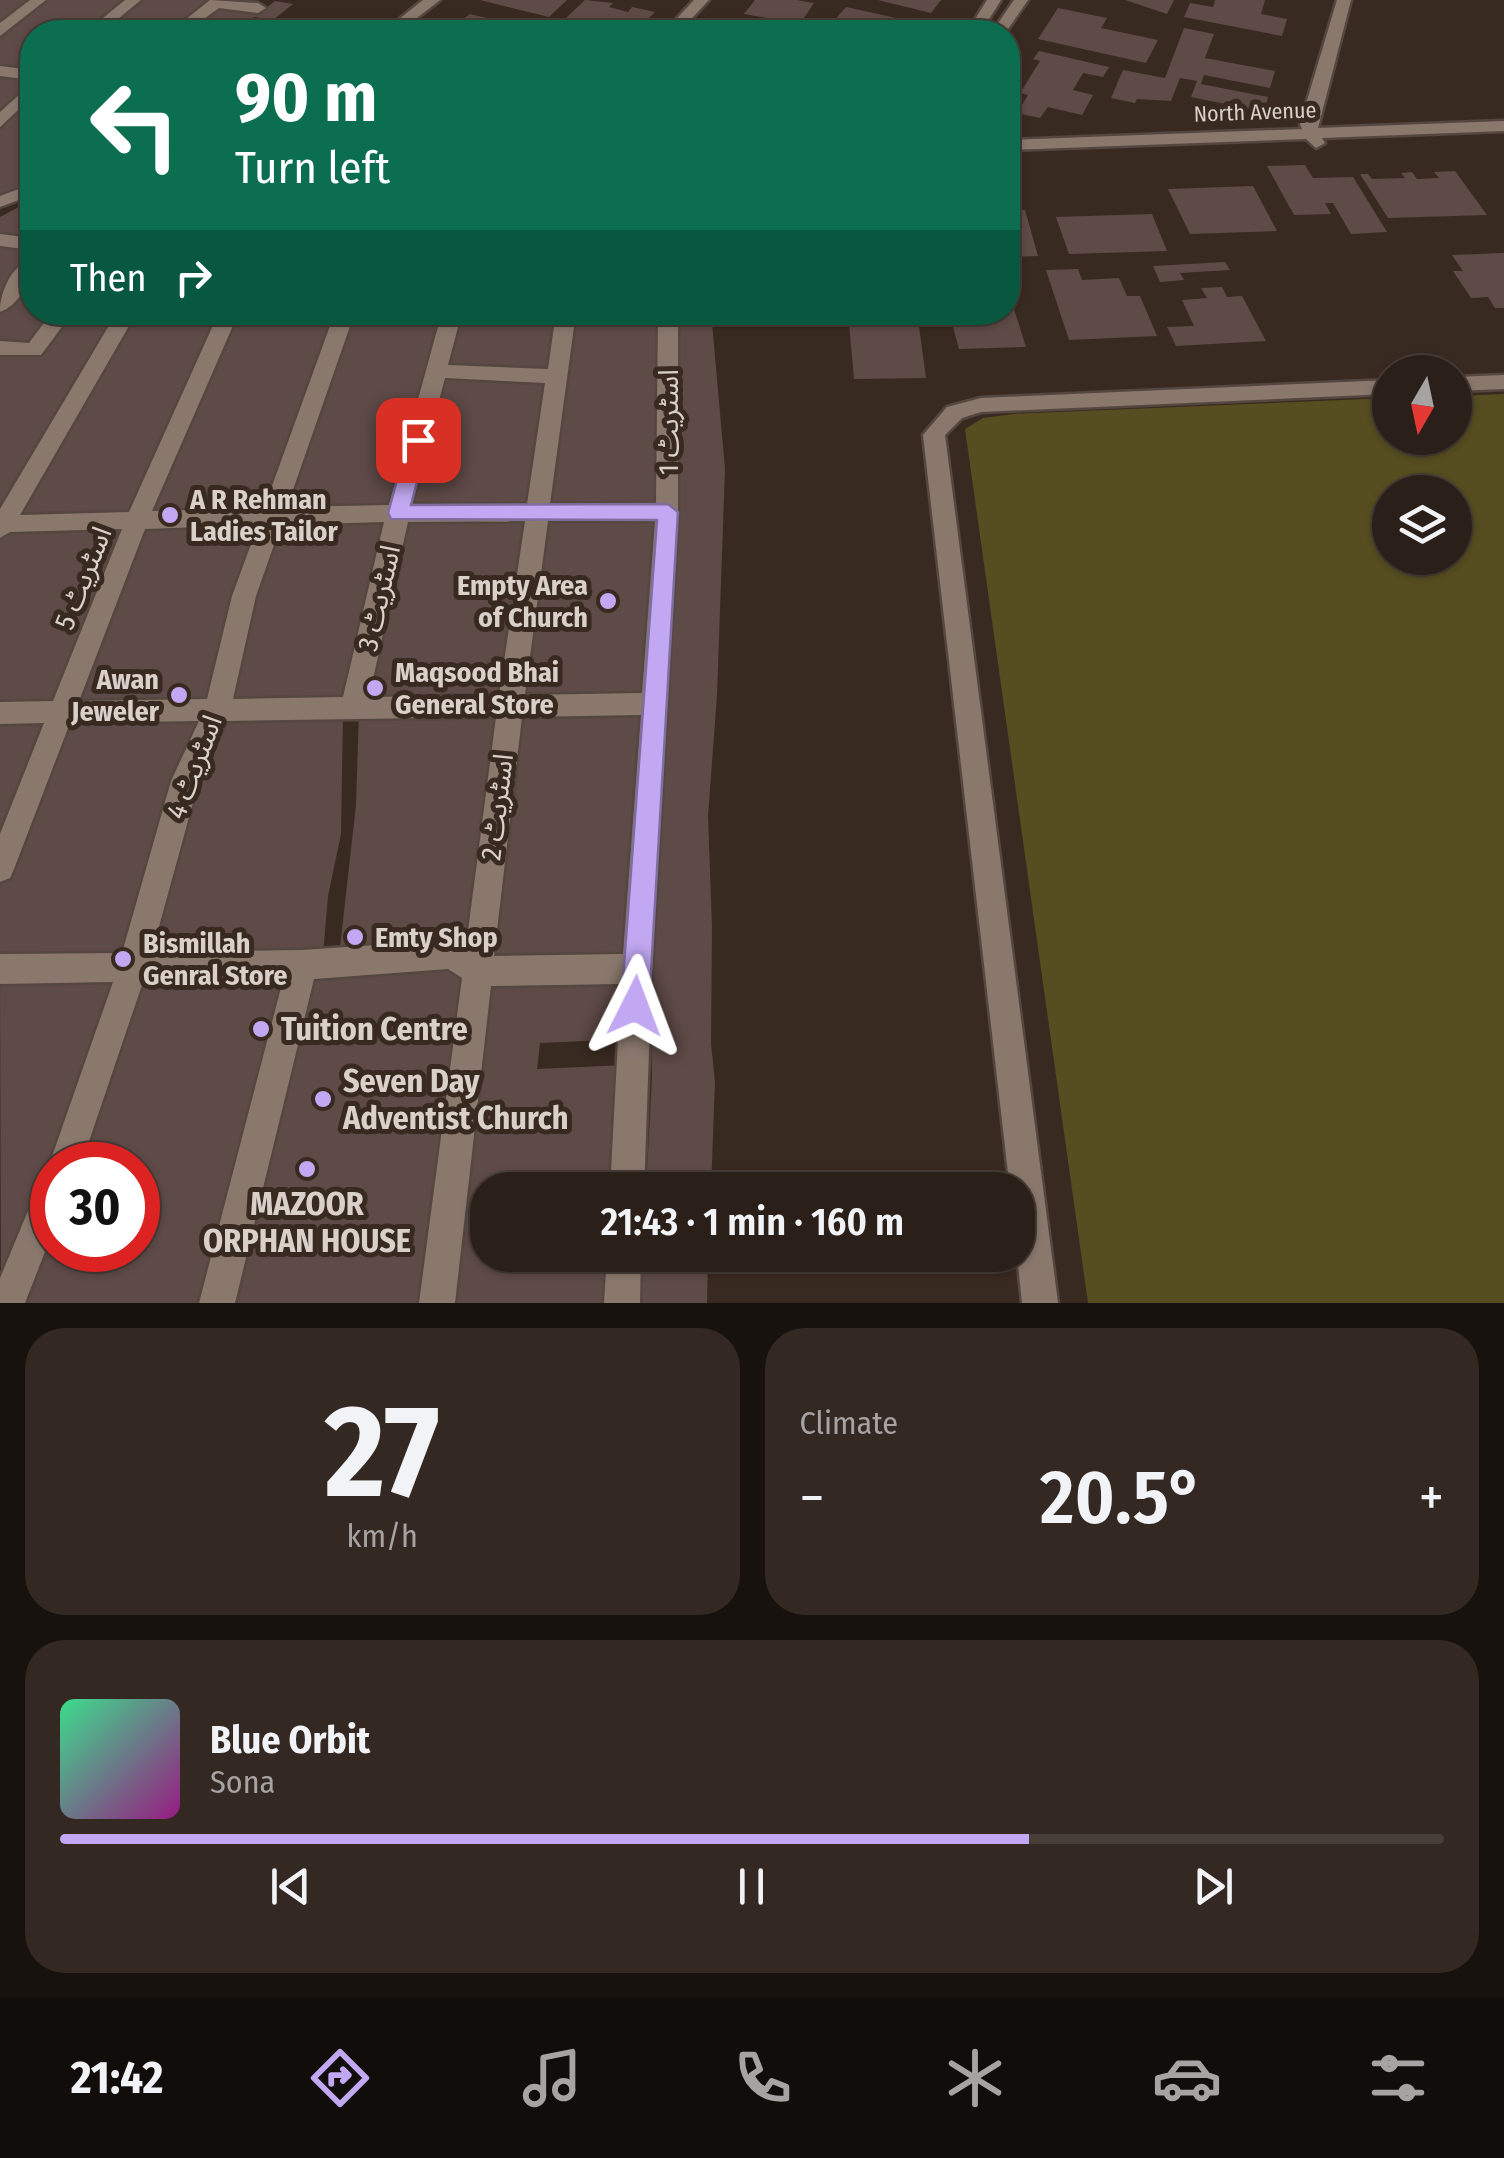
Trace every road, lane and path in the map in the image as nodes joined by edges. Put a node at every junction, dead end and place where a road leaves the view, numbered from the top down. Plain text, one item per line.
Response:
1 (39, 0) edge
2 (134, 0) edge
3 (433, 0) edge
4 (702, 0) edge
5 (1344, 0) edge
6 (258, 8) dead end
7 (108, 20) edge
8 (192, 20) edge
9 (406, 20) edge
10 (683, 20) edge
11 (0, 30) edge
12 (20, 101) edge
13 (0, 122) edge
14 (1504, 126) edge
15 (1315, 140) junction
16 (1504, 141) edge
17 (1020, 145) edge
18 (1020, 159) edge
19 (20, 280) edge
20 (0, 306) edge
21 (53, 325) edge
22 (119, 325) edge
23 (224, 325) edge
24 (340, 325) edge
25 (448, 325) edge
26 (564, 325) edge
27 (668, 325) edge
28 (0, 348) edge
29 (436, 371) junction
30 (558, 376) junction
31 (1504, 382) edge
32 (1472, 383) edge
33 (1372, 388) edge
34 (538, 511) junction
35 (668, 512) junction
36 (398, 513) junction
37 (271, 519) junction
38 (137, 522) junction
39 (1, 526) edge
40 (652, 704) junction
41 (510, 706) junction
42 (218, 709) junction
43 (353, 710) junction
44 (62, 711) junction
45 (0, 713) edge
46 (0, 869) edge
47 (302, 964) junction
48 (0, 969) edge
49 (637, 969) junction
50 (132, 970) junction
51 (478, 971) junction
52 (73, 1142) edge
53 (628, 1172) edge
54 (30, 1246) edge
55 (623, 1272) edge
56 (6, 1303) edge
57 (217, 1303) edge
58 (437, 1303) edge
59 (622, 1303) edge
60 (1040, 1303) edge

1 - 11 street
2 - 7 street
3 - 9 street
4 - 10 street
5 - 15 street
6 - 8 street
12 - 13 street
14 - 15 street, North Avenue
15 - 16 street, North Avenue
15 - 17 street, North Avenue
15 - 18 street, North Avenue
19 - 20 street
21 - 28 street
22 - 39 street
23 - 38 street, اسٹریٹ 5
24 - 37 street, اسٹریٹ 4
25 - 29 street, اسٹریٹ 3
26 - 30 street, اسٹریٹ 2
27 - 35 street, اسٹریٹ 1
29 - 30 street
29 - 36 street, اسٹریٹ 3
30 - 34 street, اسٹریٹ 2
31 - 32 street
33 - 60 street
34 - 35 street
34 - 36 street
34 - 41 street, اسٹریٹ 2
35 - 40 street, اسٹریٹ 1
36 - 37 street
36 - 43 street, اسٹریٹ 3
37 - 38 street
37 - 42 street, اسٹریٹ 4
38 - 39 street
38 - 44 street, اسٹریٹ 5
40 - 41 street
40 - 49 street, اسٹریٹ 1
41 - 43 street
41 - 51 street, اسٹریٹ 2
42 - 43 street
42 - 44 street
42 - 50 street, اسٹریٹ 4
44 - 45 street
44 - 46 street, اسٹریٹ 5
47 - 50 street
47 - 51 street
47 - 57 street
48 - 50 street
49 - 51 street
49 - 53 street, اسٹریٹ 1
50 - 52 street, اسٹریٹ 4
51 - 58 street, اسٹریٹ 2
54 - 56 street
55 - 59 street

